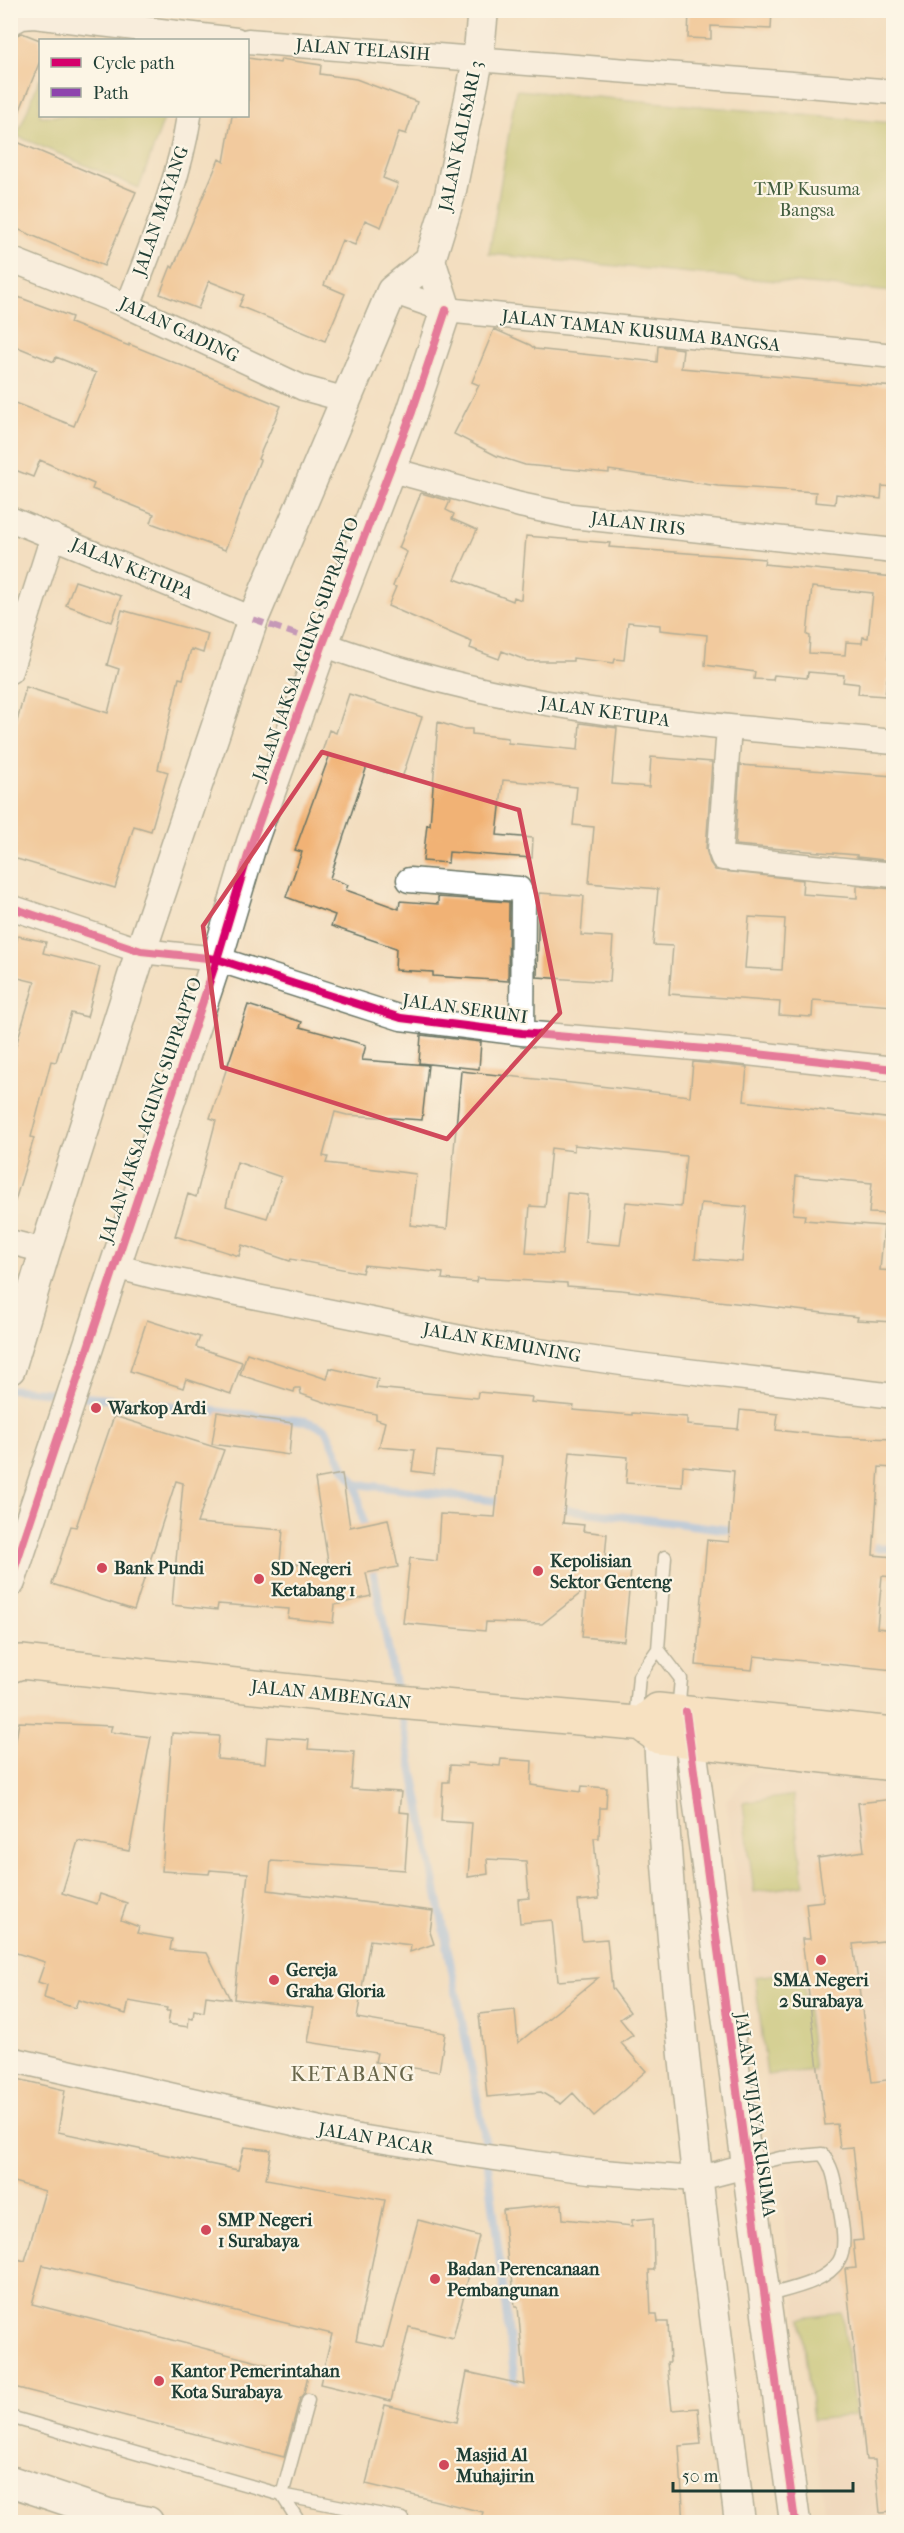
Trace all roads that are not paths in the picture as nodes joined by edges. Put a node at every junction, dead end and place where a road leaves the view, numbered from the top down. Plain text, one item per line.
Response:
1 (483, 10) edge
2 (10, 23) edge
3 (200, 39) edge
4 (249, 41) edge
5 (478, 60) junction
6 (894, 92) edge
7 (189, 117) edge
8 (10, 259) edge
9 (430, 260) junction
10 (392, 291) junction
11 (128, 306) junction
12 (446, 310) junction
13 (894, 356) edge
14 (347, 400) junction
15 (388, 469) junction
16 (10, 519) edge
17 (53, 536) junction
18 (894, 551) edge
19 (253, 619) junction
20 (323, 644) junction
21 (10, 671) edge
22 (729, 727) junction
23 (894, 742) edge
24 (894, 875) edge
25 (409, 880) dead end
26 (10, 907) edge
27 (141, 951) junction
28 (217, 960) junction
29 (522, 1033) junction
30 (894, 1069) edge
31 (10, 1242) edge
32 (45, 1251) junction
33 (114, 1266) junction
34 (10, 1369) edge
35 (894, 1396) edge
36 (665, 1557) dead end
37 (10, 1582) edge
38 (658, 1649) junction
39 (14, 1661) edge
40 (664, 1723) junction
41 (894, 1734) edge
42 (894, 1764) edge
43 (10, 2059) edge
44 (746, 2166) junction
45 (696, 2179) junction
46 (764, 2296) junction
47 (308, 2400) dead end
48 (10, 2417) edge
49 (10, 2481) edge
50 (282, 2495) junction
51 (90, 2516) edge
52 (403, 2519) dead end
53 (148, 2523) edge
54 (299, 2523) edge
55 (740, 2523) edge
56 (795, 2523) edge

1 - 5 street, JALAN KALISARI 3
2 - 3 street
4 - 5 street, JALAN TELASIH
5 - 6 street
5 - 9 street, JALAN KALISARI 3
7 - 11 street, JALAN MAYANG
8 - 11 street, JALAN GADING
9 - 10 street
9 - 12 street
10 - 12 street, JALAN TAMAN KUSUMA BANGSA
10 - 14 street
11 - 14 street, JALAN GADING
12 - 13 street, JALAN TAMAN KUSUMA BANGSA
12 - 15 street, JALAN JAKSA AGUNG SUPRAPTO
14 - 19 street
15 - 18 street, JALAN IRIS
15 - 20 street, JALAN JAKSA AGUNG SUPRAPTO
16 - 17 street, JALAN KETUPA
17 - 19 street, JALAN KETUPA
17 - 21 street
19 - 27 street
20 - 22 street, JALAN KETUPA
20 - 28 street, JALAN JAKSA AGUNG SUPRAPTO
22 - 23 street, JALAN KETUPA
22 - 24 street
25 - 29 street
26 - 27 street, JALAN SERUNI
27 - 28 street, JALAN SERUNI
27 - 32 street
28 - 29 street, JALAN SERUNI
28 - 33 street, JALAN JAKSA AGUNG SUPRAPTO
29 - 30 street, JALAN SERUNI
31 - 32 street
32 - 34 street
33 - 35 street, JALAN KEMUNING
33 - 37 street, JALAN JAKSA AGUNG SUPRAPTO
36 - 38 lane
38 - 40 lane
38 - 40 lane
39 - 40 main road, JALAN AMBENGAN
40 - 41 main road, JALAN AMBENGAN
40 - 42 main road, JALAN AMBENGAN
40 - 44 street, JALAN WIJAYA KUSUMA
40 - 45 street
43 - 45 street, JALAN PACAR
44 - 45 street, JALAN PACAR
44 - 46 street, JALAN WIJAYA KUSUMA
44 - 46 lane
45 - 55 street
46 - 56 street, JALAN WIJAYA KUSUMA
47 - 50 lane
48 - 50 lane
49 - 51 street
50 - 52 lane
50 - 54 lane
51 - 53 street

